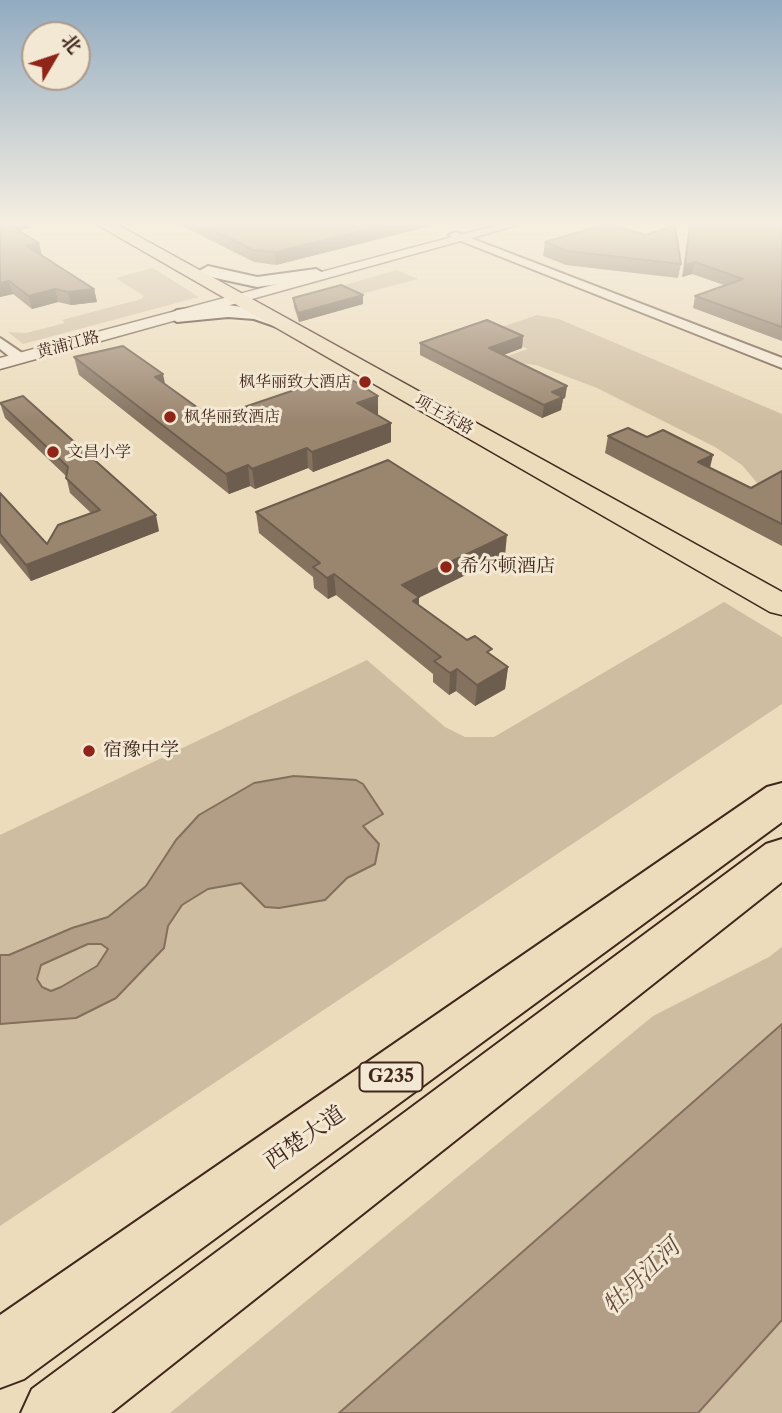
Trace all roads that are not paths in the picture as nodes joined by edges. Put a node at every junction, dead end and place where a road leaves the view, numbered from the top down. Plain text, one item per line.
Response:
1 (203, 291) edge
2 (232, 291) edge
3 (260, 291) edge
4 (296, 291) edge
5 (599, 291) edge
6 (241, 296) junction
7 (174, 314) junction
8 (284, 320) junction
9 (0, 342) edge
10 (9, 359) edge
11 (782, 363) edge
12 (782, 583) edge
13 (782, 605) edge
14 (782, 800) edge
15 (782, 857) edge
16 (0, 1355) edge
17 (56, 1413) edge

1 - 7 main road
2 - 6 main road, 项王东路
3 - 6 street
4 - 8 main road
5 - 11 street
6 - 7 street, 黄浦江路
6 - 8 main road, 项王东路
7 - 8 main road
7 - 10 street, 黄浦江路
8 - 12 main road, 项王东路
8 - 13 main road, 项王东路
9 - 10 street
14 - 16 highway, 西楚大道 / G235
15 - 17 highway

